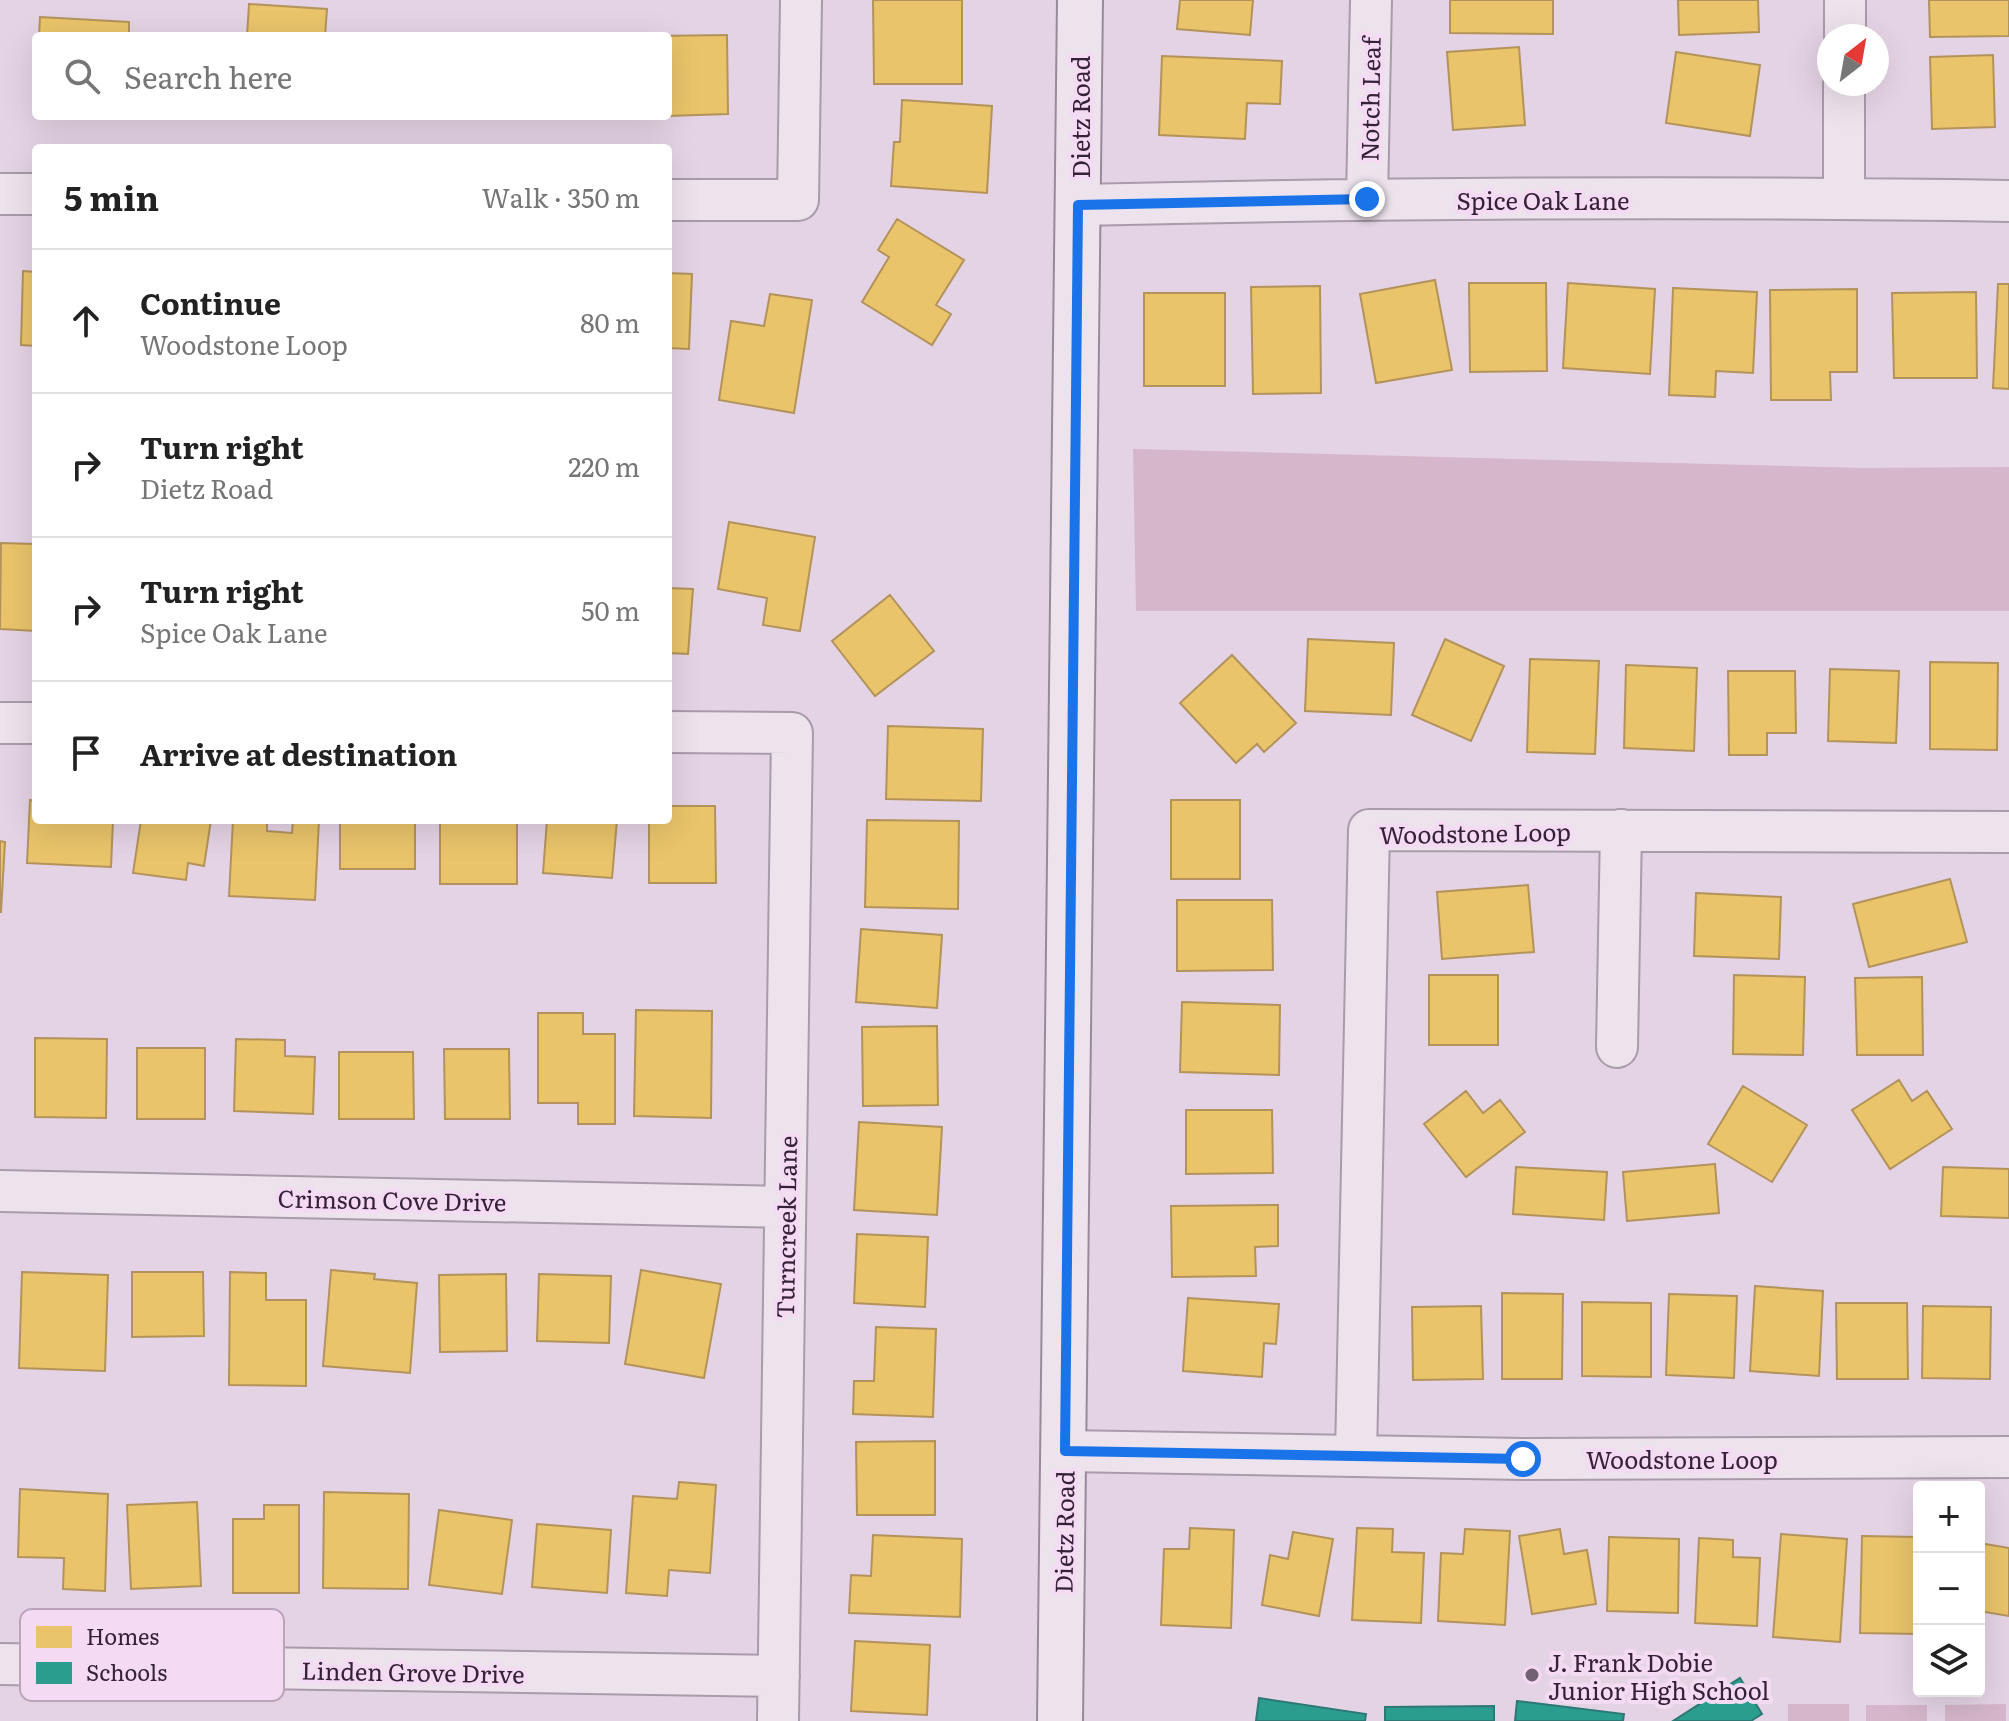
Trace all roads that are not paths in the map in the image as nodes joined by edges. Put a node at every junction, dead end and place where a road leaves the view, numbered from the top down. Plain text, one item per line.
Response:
1 (801, 0) edge
2 (1080, 0) edge
3 (1371, 0) edge
4 (1845, 0) edge
5 (1845, 24) edge
6 (1844, 96) edge
7 (0, 194) edge
8 (32, 194) edge
9 (1844, 198) junction
10 (1367, 199) junction
11 (672, 200) edge
12 (2009, 201) edge
13 (1078, 205) junction
14 (0, 723) edge
15 (32, 723) edge
16 (672, 732) edge
17 (1621, 830) junction
18 (2009, 832) edge
19 (1617, 1047) dead end
20 (0, 1191) edge
21 (785, 1207) junction
22 (1065, 1451) junction
23 (1356, 1456) junction
24 (2009, 1457) edge
25 (0, 1664) edge
26 (20, 1664) edge
27 (284, 1668) edge
28 (779, 1676) junction
29 (778, 1721) edge
30 (1060, 1721) edge

1 - 11 street
2 - 13 street, Dietz Road
3 - 10 street, Notch Leaf
4 - 5 street
6 - 9 street
7 - 8 street
9 - 10 street, Spice Oak Lane
9 - 12 street, Spice Oak Lane
10 - 13 street, Spice Oak Lane
13 - 22 street, Dietz Road
14 - 15 street
16 - 21 street, Turncreek Lane
17 - 18 street, Woodstone Loop
17 - 19 street
17 - 23 street, Woodstone Loop
20 - 21 street, Crimson Cove Drive
21 - 28 street, Turncreek Lane
22 - 23 street, Woodstone Loop
22 - 30 street, Dietz Road
23 - 24 street, Woodstone Loop
25 - 26 street, Linden Grove Drive
27 - 28 street, Linden Grove Drive
28 - 29 street, Turncreek Lane

